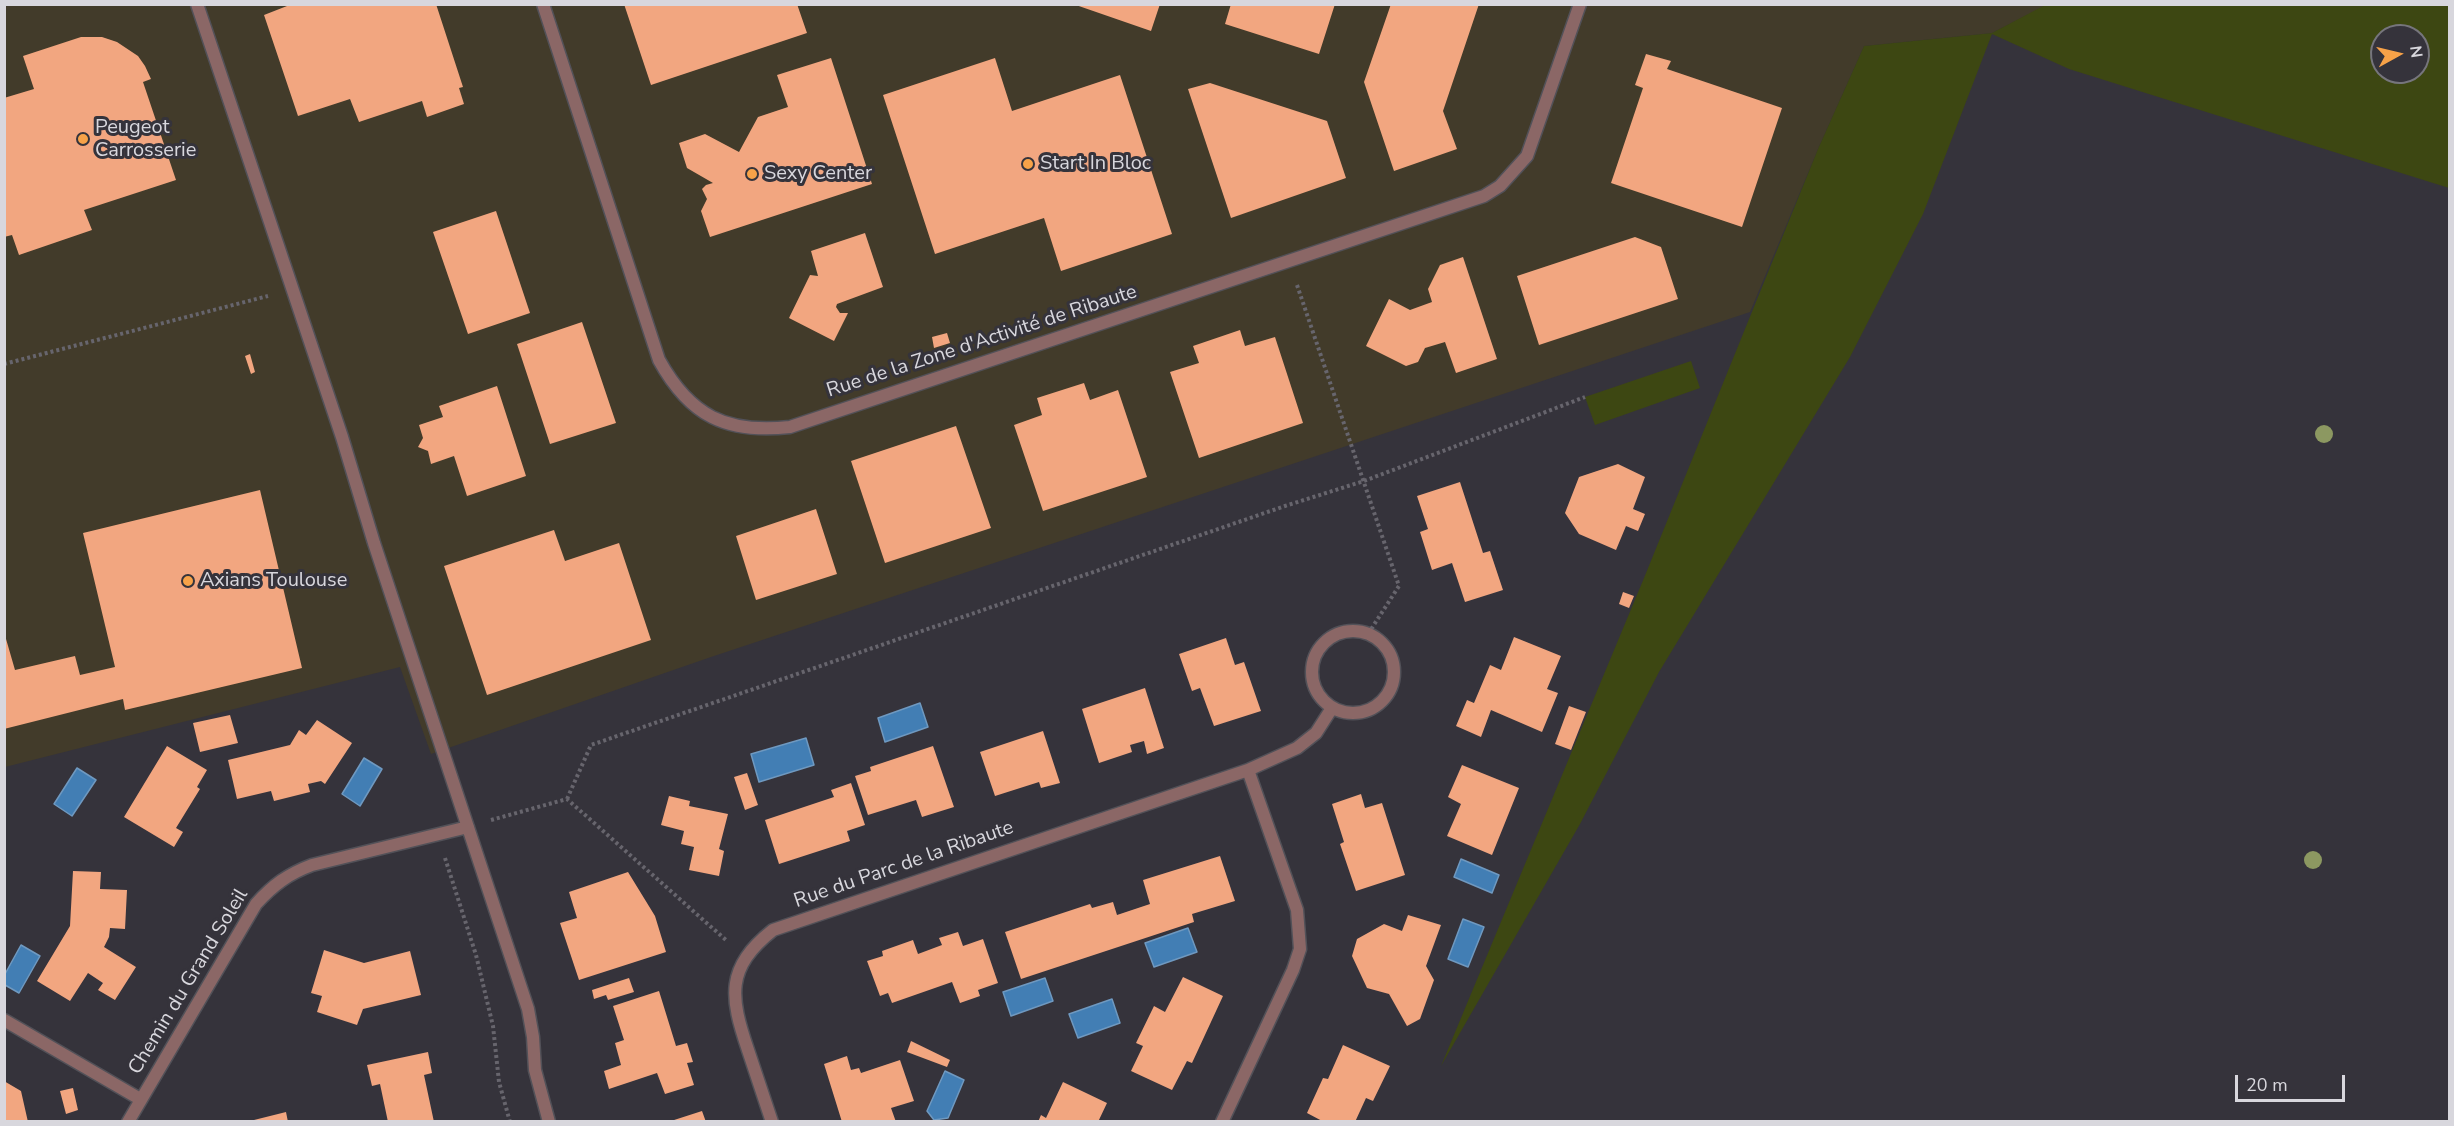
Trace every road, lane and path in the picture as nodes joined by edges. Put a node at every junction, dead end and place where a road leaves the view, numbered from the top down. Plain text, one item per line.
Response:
1 (197, 4) edge
2 (543, 4) edge
3 (1580, 4) edge
4 (1289, 261) junction
5 (292, 290) junction
6 (4, 364) edge
7 (1586, 397) dead end
8 (1364, 481) junction
9 (1368, 634) junction
10 (1332, 708) junction
11 (1248, 770) junction
12 (567, 799) junction
13 (468, 827) junction
14 (438, 834) junction
15 (746, 957) junction
16 (4, 1020) edge
17 (140, 1099) junction
18 (128, 1122) edge
19 (510, 1122) edge
20 (549, 1122) edge
21 (772, 1122) edge
22 (1222, 1122) edge

1 - 5 street
2 - 4 street, Rue de la Zone d'Activité de Ribaute
3 - 4 street, Rue de la Zone d'Activité de Ribaute
4 - 8 path
5 - 6 path
5 - 13 street
7 - 8 path
8 - 9 path
8 - 12 path
9 - 10 street
9 - 10 street
10 - 11 street, Rue du Parc de la Ribaute
11 - 15 street, Rue du Parc de la Ribaute
11 - 22 street
12 - 13 path
12 - 15 path
13 - 14 street, Chemin du Grand Soleil
13 - 20 street
14 - 17 street, Chemin du Grand Soleil
14 - 19 path
15 - 21 street, Rue du Parc de la Ribaute
16 - 17 street
17 - 18 street, Chemin du Grand Soleil

